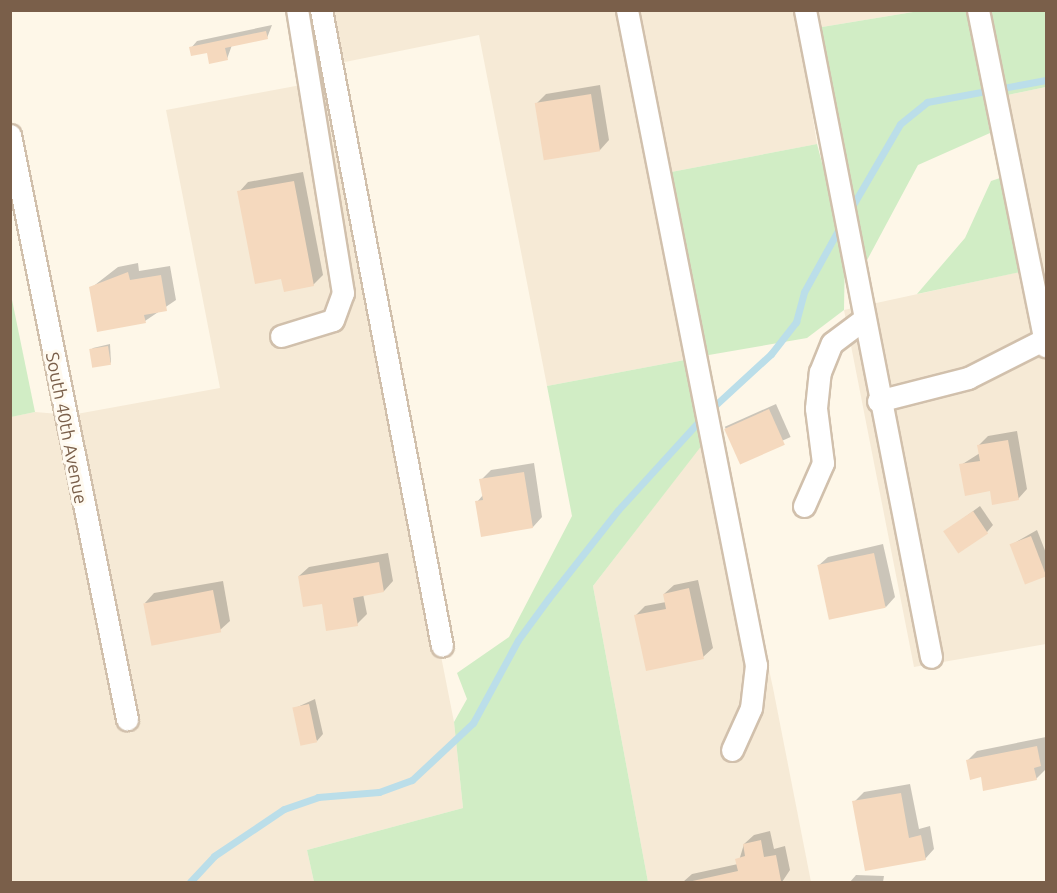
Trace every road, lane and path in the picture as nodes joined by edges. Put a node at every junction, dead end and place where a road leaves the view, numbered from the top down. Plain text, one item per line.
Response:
1 (297, 10) edge
2 (321, 10) edge
3 (627, 10) edge
4 (805, 10) edge
5 (978, 10) edge
6 (10, 135) edge
7 (863, 320) junction
8 (281, 336) dead end
9 (1046, 343) edge
10 (878, 401) junction
11 (804, 506) dead end
12 (442, 646) dead end
13 (931, 657) dead end
14 (127, 719) dead end
15 (732, 750) dead end

1 - 8 street
2 - 12 street
3 - 15 street
4 - 7 street
5 - 9 street
6 - 14 street, South 40th Avenue
7 - 10 street
7 - 11 street
9 - 10 street
10 - 13 street

